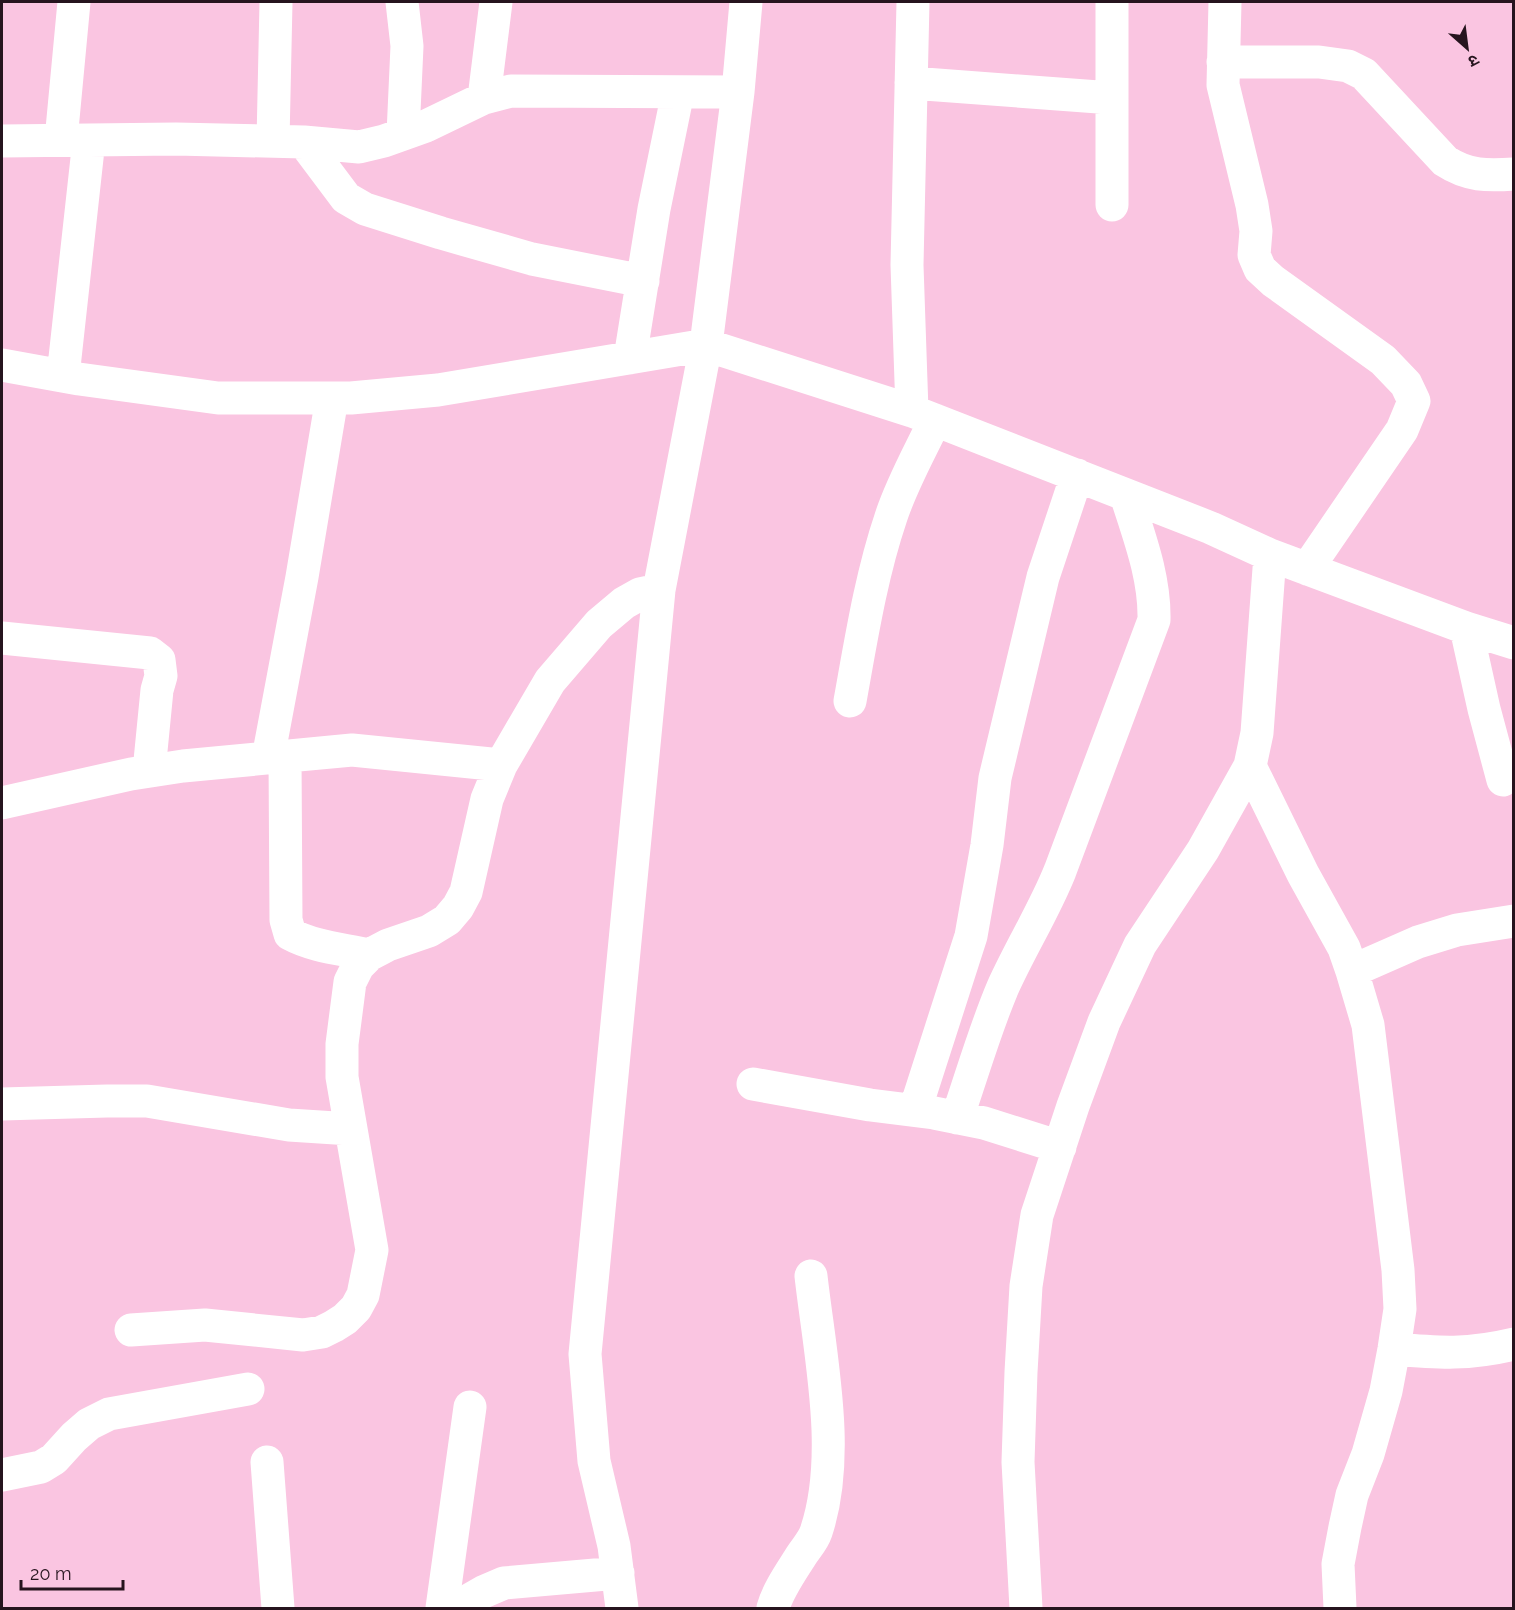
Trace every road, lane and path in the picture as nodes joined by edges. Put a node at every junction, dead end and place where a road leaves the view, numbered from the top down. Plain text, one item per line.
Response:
1 (74, 2) edge
2 (276, 2) edge
3 (402, 2) edge
4 (496, 2) edge
5 (746, 2) edge
6 (913, 2) edge
7 (1112, 2) edge
8 (1225, 2) edge
9 (1223, 62) junction
10 (911, 83) junction
11 (678, 92) junction
12 (738, 92) junction
13 (484, 98) junction
14 (1112, 98) junction
15 (403, 134) junction
16 (75, 140) junction
17 (2, 141) edge
18 (289, 142) junction
19 (1514, 174) edge
20 (1112, 206) dead end
21 (643, 281) junction
22 (706, 345) junction
23 (630, 358) junction
24 (2, 365) edge
25 (63, 376) junction
26 (332, 398) junction
27 (924, 415) junction
28 (1077, 475) junction
29 (1126, 495) junction
30 (1270, 555) junction
31 (1307, 569) junction
32 (659, 590) junction
33 (1466, 628) junction
34 (2, 638) edge
35 (1514, 643) edge
36 (850, 701) dead end
37 (276, 757) junction
38 (501, 765) junction
39 (1250, 766) junction
40 (149, 771) junction
41 (1503, 780) dead end
42 (2, 803) edge
43 (1514, 921) edge
44 (369, 955) junction
45 (1352, 971) junction
46 (753, 1084) dead end
47 (2, 1104) edge
48 (915, 1110) junction
49 (957, 1118) junction
50 (351, 1129) junction
51 (1060, 1147) junction
52 (811, 1276) dead end
53 (131, 1330) dead end
54 (1514, 1344) edge
55 (1394, 1349) junction
56 (248, 1389) dead end
57 (470, 1407) dead end
58 (267, 1462) dead end
59 (2, 1474) edge
60 (618, 1573) junction
61 (278, 1608) edge
62 (442, 1608) edge
63 (455, 1608) edge
64 (622, 1608) edge
65 (773, 1608) edge
66 (1026, 1608) edge
67 (1340, 1608) edge

1 - 16 street
2 - 18 street
3 - 15 street
4 - 13 street
5 - 12 street
6 - 10 street
7 - 14 street
8 - 9 street
9 - 19 street
9 - 31 street
10 - 14 street
10 - 27 street
11 - 12 street
11 - 13 street
11 - 21 street
12 - 22 street
13 - 15 street
14 - 20 street
15 - 18 street
16 - 17 street
16 - 18 street
16 - 25 street
18 - 21 street
21 - 23 street
22 - 23 street
22 - 27 street
22 - 32 street
23 - 26 street
24 - 25 street
25 - 26 street
26 - 37 street
27 - 28 street
27 - 36 street
28 - 29 street
28 - 48 street
29 - 30 street
29 - 49 street
30 - 31 street
30 - 39 street
31 - 33 street
32 - 38 street
32 - 60 street
33 - 35 street
33 - 41 street
34 - 40 street
37 - 38 street
37 - 40 street
37 - 44 street
38 - 44 street
39 - 45 street
39 - 51 street
40 - 42 street
43 - 45 street
44 - 50 street
45 - 55 street
46 - 48 street
47 - 50 street
48 - 49 street
49 - 51 street
50 - 53 street
51 - 66 street
52 - 65 street
54 - 55 street
55 - 67 street
56 - 59 street
57 - 62 street
58 - 61 street
60 - 63 street
60 - 64 street

